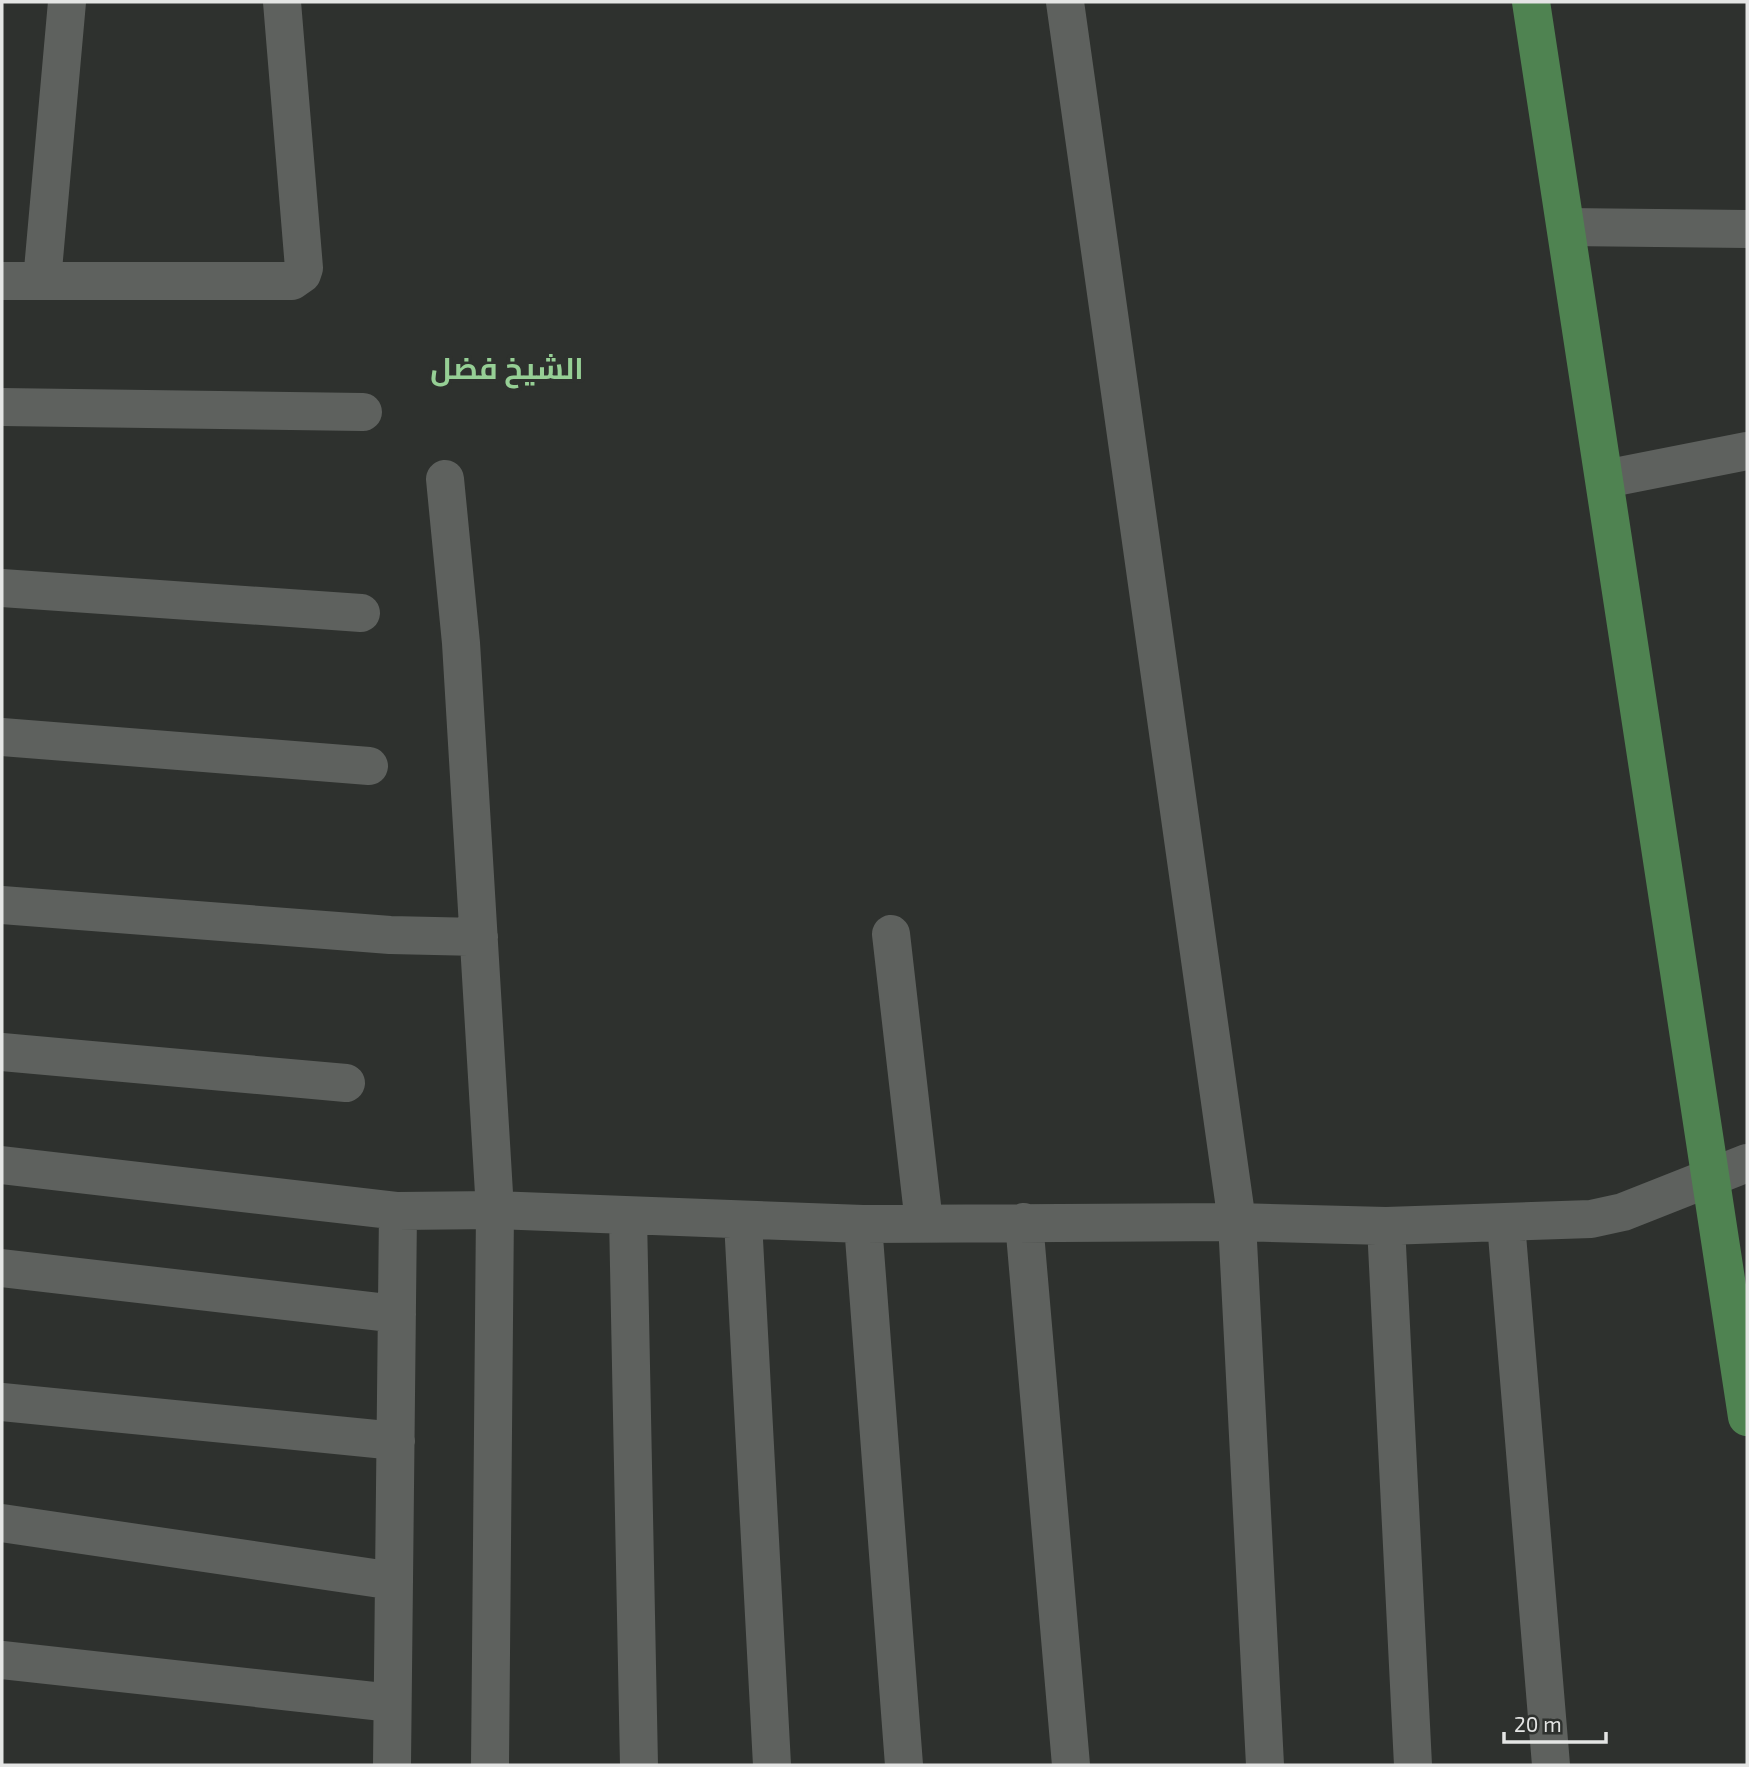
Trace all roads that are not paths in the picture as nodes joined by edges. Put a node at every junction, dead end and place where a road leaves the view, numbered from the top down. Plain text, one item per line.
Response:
1 (67, 2) edge
2 (282, 2) edge
3 (1065, 2) edge
4 (1531, 2) edge
5 (1566, 227) junction
6 (1747, 229) edge
7 (2, 281) edge
8 (42, 281) junction
9 (2, 407) edge
10 (363, 412) dead end
11 (1747, 451) edge
12 (445, 479) dead end
13 (1605, 479) junction
14 (2, 588) edge
15 (361, 612) dead end
16 (2, 737) edge
17 (369, 766) dead end
18 (2, 905) edge
19 (891, 934) dead end
20 (479, 937) junction
21 (2, 1052) edge
22 (346, 1083) dead end
23 (1747, 1163) edge
24 (2, 1165) edge
25 (1710, 1177) junction
26 (495, 1210) junction
27 (398, 1211) junction
28 (628, 1216) junction
29 (743, 1221) junction
30 (1024, 1222) junction
31 (1237, 1222) junction
32 (924, 1223) junction
33 (1506, 1223) junction
34 (863, 1224) junction
35 (1386, 1226) junction
36 (2, 1268) edge
37 (397, 1314) junction
38 (2, 1402) edge
39 (1747, 1417) edge
40 (396, 1441) junction
41 (2, 1524) edge
42 (394, 1581) junction
43 (2, 1660) edge
44 (392, 1703) junction
45 (392, 1765) edge
46 (489, 1765) edge
47 (639, 1765) edge
48 (772, 1765) edge
49 (904, 1765) edge
50 (1071, 1765) edge
51 (1265, 1765) edge
52 (1413, 1765) edge
53 (1551, 1765) edge

1 - 8 street
2 - 8 street
3 - 31 street
4 - 5 main road
5 - 6 street
5 - 13 main road
7 - 8 street
9 - 10 street
11 - 13 street
12 - 20 street
13 - 25 main road
14 - 15 street
16 - 17 street
18 - 20 street
19 - 32 street
20 - 26 street
21 - 22 street
23 - 25 street
24 - 27 street
25 - 33 street
25 - 39 main road
26 - 27 street
26 - 28 street
26 - 46 street
27 - 37 street
28 - 29 street
28 - 47 street
29 - 34 street
29 - 48 street
30 - 31 street
30 - 32 street
30 - 50 street
31 - 35 street
31 - 51 street
32 - 34 street
33 - 35 street
33 - 53 street
34 - 49 street
35 - 52 street
36 - 37 street
37 - 40 street
38 - 40 street
40 - 42 street
41 - 42 street
42 - 44 street
43 - 44 street
44 - 45 street

